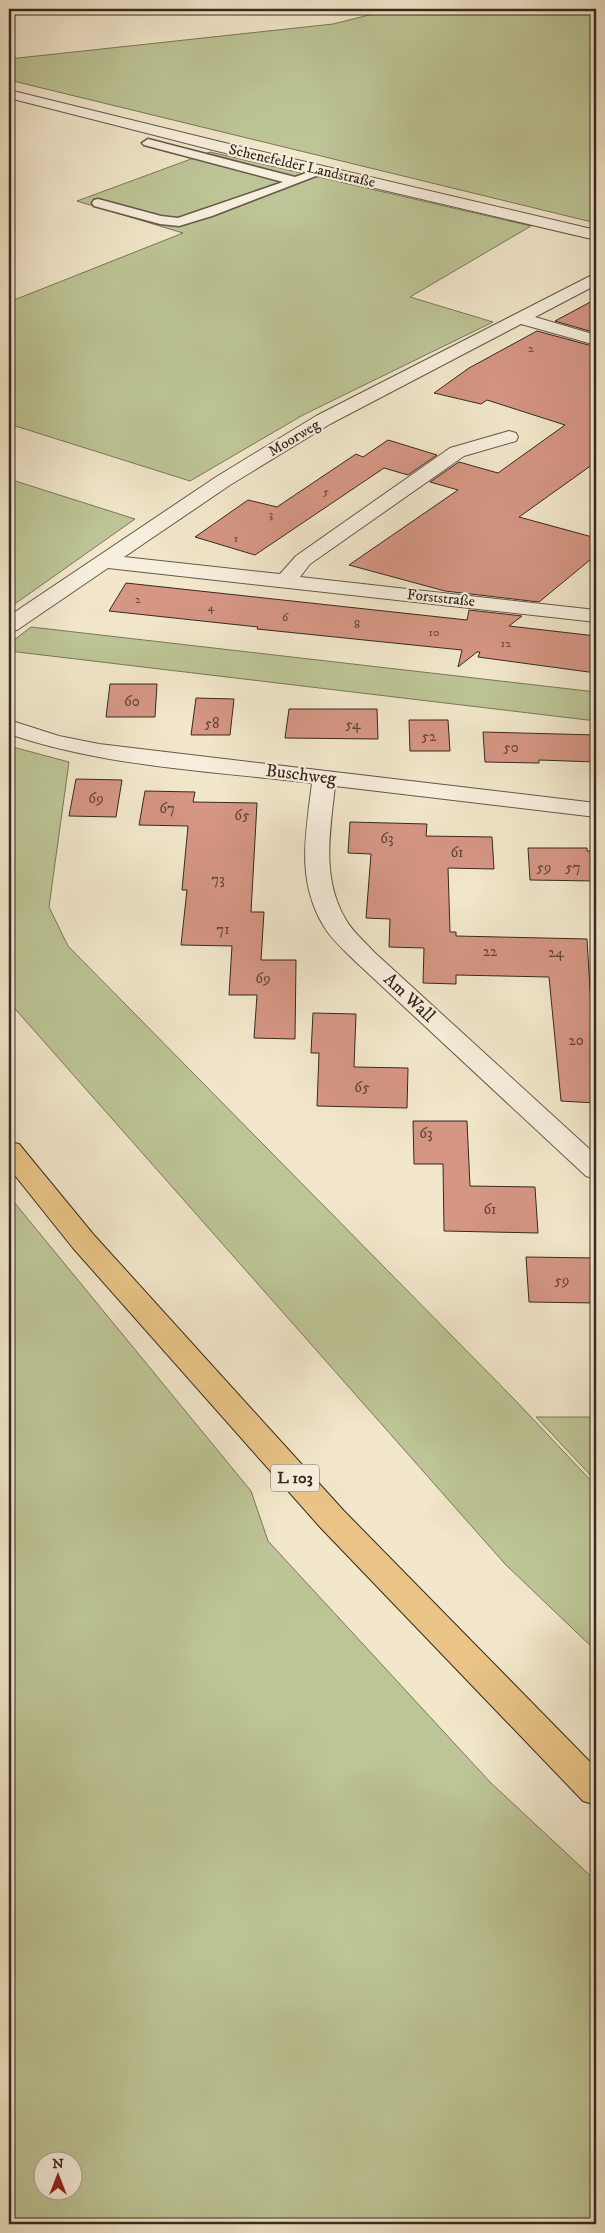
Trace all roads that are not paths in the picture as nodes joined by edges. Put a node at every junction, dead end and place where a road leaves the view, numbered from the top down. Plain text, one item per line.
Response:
1 (9, 94) edge
2 (148, 143) dead end
3 (323, 171) junction
4 (295, 182) junction
5 (98, 203) dead end
6 (596, 235) edge
7 (596, 278) edge
8 (520, 318) junction
9 (596, 340) edge
10 (509, 437) dead end
11 (104, 561) junction
12 (285, 581) junction
13 (596, 616) edge
14 (9, 624) edge
15 (9, 727) edge
16 (324, 778) junction
17 (596, 810) edge
18 (9, 1150) edge
19 (596, 1170) edge
20 (596, 1791) edge

1 - 3 street, Schenefelder Landstraße
2 - 4 lane
3 - 4 lane
3 - 6 street, Schenefelder Landstraße
4 - 5 lane
7 - 8 street, Moorweg
8 - 9 street
8 - 11 street, Moorweg
10 - 12 street
11 - 12 street, Forststraße
11 - 14 street, Moorweg
12 - 13 street, Forststraße
15 - 16 street, Buschweg
16 - 17 street, Buschweg
16 - 19 street, Am Wall
18 - 20 main road, L 103

